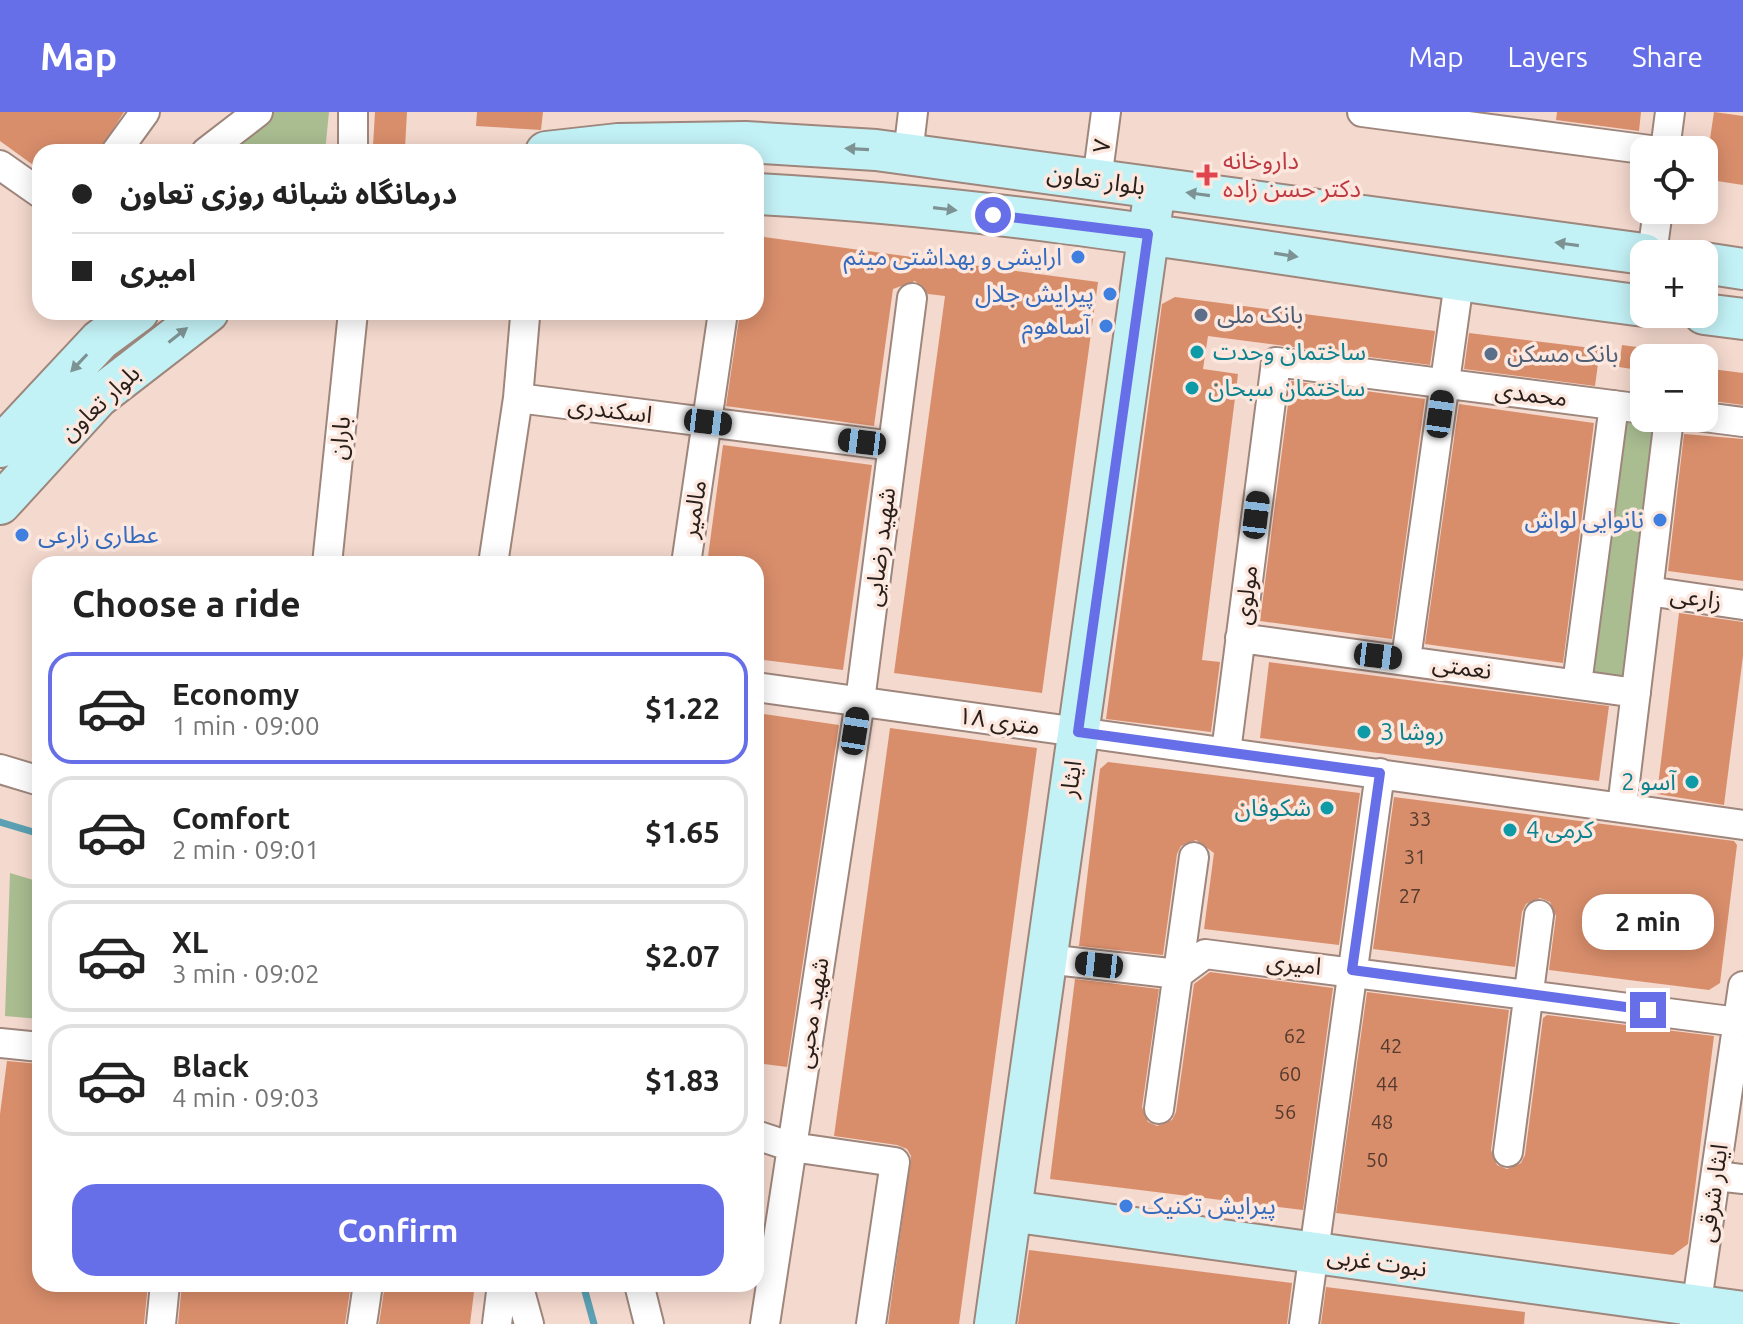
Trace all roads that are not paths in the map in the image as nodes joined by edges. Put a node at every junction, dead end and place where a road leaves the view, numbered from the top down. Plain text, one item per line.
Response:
1 (145, 112) edge
2 (258, 112) edge
3 (353, 112) edge
4 (913, 112) edge
5 (1106, 112) edge
6 (1362, 112) edge
7 (1670, 112) edge
8 (1469, 119) edge
9 (1667, 136) edge
10 (122, 144) edge
11 (216, 144) edge
12 (353, 144) edge
13 (618, 144) edge
14 (1630, 147) edge
15 (908, 154) junction
16 (0, 165) edge
17 (1097, 180) junction
18 (32, 187) edge
19 (1155, 188) junction
20 (764, 194) edge
21 (1148, 234) junction
22 (1630, 252) edge
23 (1718, 265) edge
24 (1743, 269) edge
25 (1459, 282) junction
26 (912, 298) dead end
27 (1630, 304) edge
28 (1718, 316) edge
29 (1743, 319) edge
30 (127, 320) edge
31 (198, 320) edge
32 (352, 320) edge
33 (525, 320) edge
34 (722, 320) edge
35 (1276, 362) joint
36 (1444, 383) junction
37 (518, 398) junction
38 (1614, 405) junction
39 (1630, 407) edge
40 (1718, 419) edge
41 (708, 422) junction
42 (1743, 422) edge
43 (1667, 432) edge
44 (893, 446) junction
45 (0, 447) edge
46 (0, 504) edge
47 (328, 556) edge
48 (494, 556) edge
49 (687, 556) edge
50 (1648, 591) junction
51 (1743, 605) edge
52 (1240, 638) junction
53 (1406, 659) junction
54 (1577, 684) junction
55 (764, 688) edge
56 (1636, 693) junction
57 (860, 701) junction
58 (1078, 732) junction
59 (1226, 752) junction
60 (0, 769) edge
61 (1380, 773) junction
62 (32, 779) edge
63 (1622, 807) junction
64 (1743, 825) edge
65 (1194, 857) dead end
66 (1539, 915) dead end
67 (1046, 959) junction
68 (1352, 970) junction
69 (1178, 974) junction
70 (1743, 986) edge
71 (1528, 993) junction
72 (1738, 1022) junction
73 (0, 1043) edge
74 (32, 1046) edge
75 (1159, 1109) dead end
76 (764, 1138) edge
77 (792, 1147) junction
78 (1508, 1152) dead end
79 (1729, 1177) edge
80 (1011, 1211) junction
81 (1314, 1253) junction
82 (164, 1292) edge
83 (367, 1292) edge
84 (501, 1292) edge
85 (520, 1292) edge
86 (641, 1292) edge
87 (1743, 1312) edge
88 (1695, 1315) edge
89 (161, 1324) edge
90 (362, 1324) edge
91 (497, 1324) edge
92 (529, 1324) edge
93 (649, 1324) edge
94 (765, 1324) edge
95 (871, 1324) edge
96 (995, 1324) edge
97 (1304, 1324) edge

1 - 10 street
2 - 11 street
3 - 12 street
4 - 15 street
5 - 17 street, ۷
6 - 8 street
7 - 9 street
8 - 14 street
15 -> 13 main road, بلوار تعاون
15 - 17 main road, بلوار تعاون
16 - 18 street
17 - 19 main road, بلوار تعاون
19 - 21 main road, ایثار
22 -> 19 main road, بلوار تعاون
20 -> 21 main road, بلوار تعاون
21 -> 25 main road, بلوار تعاون
21 - 58 main road, ایثار
23 - 24 main road
25 - 27 main road, بلوار تعاون
25 - 36 street
26 - 44 street, شهید رضایی
28 - 29 main road
30 -> 45 main road, بلوار تعاون
46 -> 31 main road, بلوار تعاون
32 - 47 street, باران
33 - 37 street
34 - 41 street, مالمیر
35 - 36 street, محمدی
35 - 52 street, مولوی
36 - 38 street, محمدی
36 - 53 street
37 - 41 street, اسکندری
37 - 48 street
38 - 39 street, محمدی
38 - 54 street
40 - 42 street
41 - 44 street, اسکندری
41 - 49 street, مالمیر
43 - 50 street
44 - 57 street, شهید رضایی
50 - 51 street, زارعی
50 - 56 street
52 - 53 street, نعمتی
52 - 59 street, مولوی
53 - 54 street, نعمتی
54 - 56 street, نعمتی
55 - 57 street, ۱۸ متری
56 - 63 street
57 - 58 street, ۱۸ متری
57 - 77 street, شهید محبی
58 - 59 street, ۱۸ متری
58 - 67 main road, ایثار
59 - 61 street, ۱۸ متری
60 - 62 street
61 - 63 street, ۱۸ متری
61 - 68 street
63 - 64 street
65 - 69 street
66 - 71 street
67 - 69 street
67 - 80 main road, ایثار
68 - 69 street, امیری
68 - 71 street, امیری
68 - 81 street
69 - 75 street
70 - 72 street, ایثار شرقی
71 - 72 street, امیری
71 - 78 street
72 - 79 street, ایثار شرقی
73 - 74 street
76 - 77 street
77 - 94 street, شهید محبی
77 - 95 street
79 - 88 street, ایثار شرقی
80 - 81 main road, نبوت غربی
80 - 96 main road, ایثار
81 - 88 main road, نبوت غربی
81 - 97 street
82 - 89 street
83 - 90 street
84 - 91 street
85 - 92 street
86 - 93 street
87 - 88 main road, نبوت غربی

